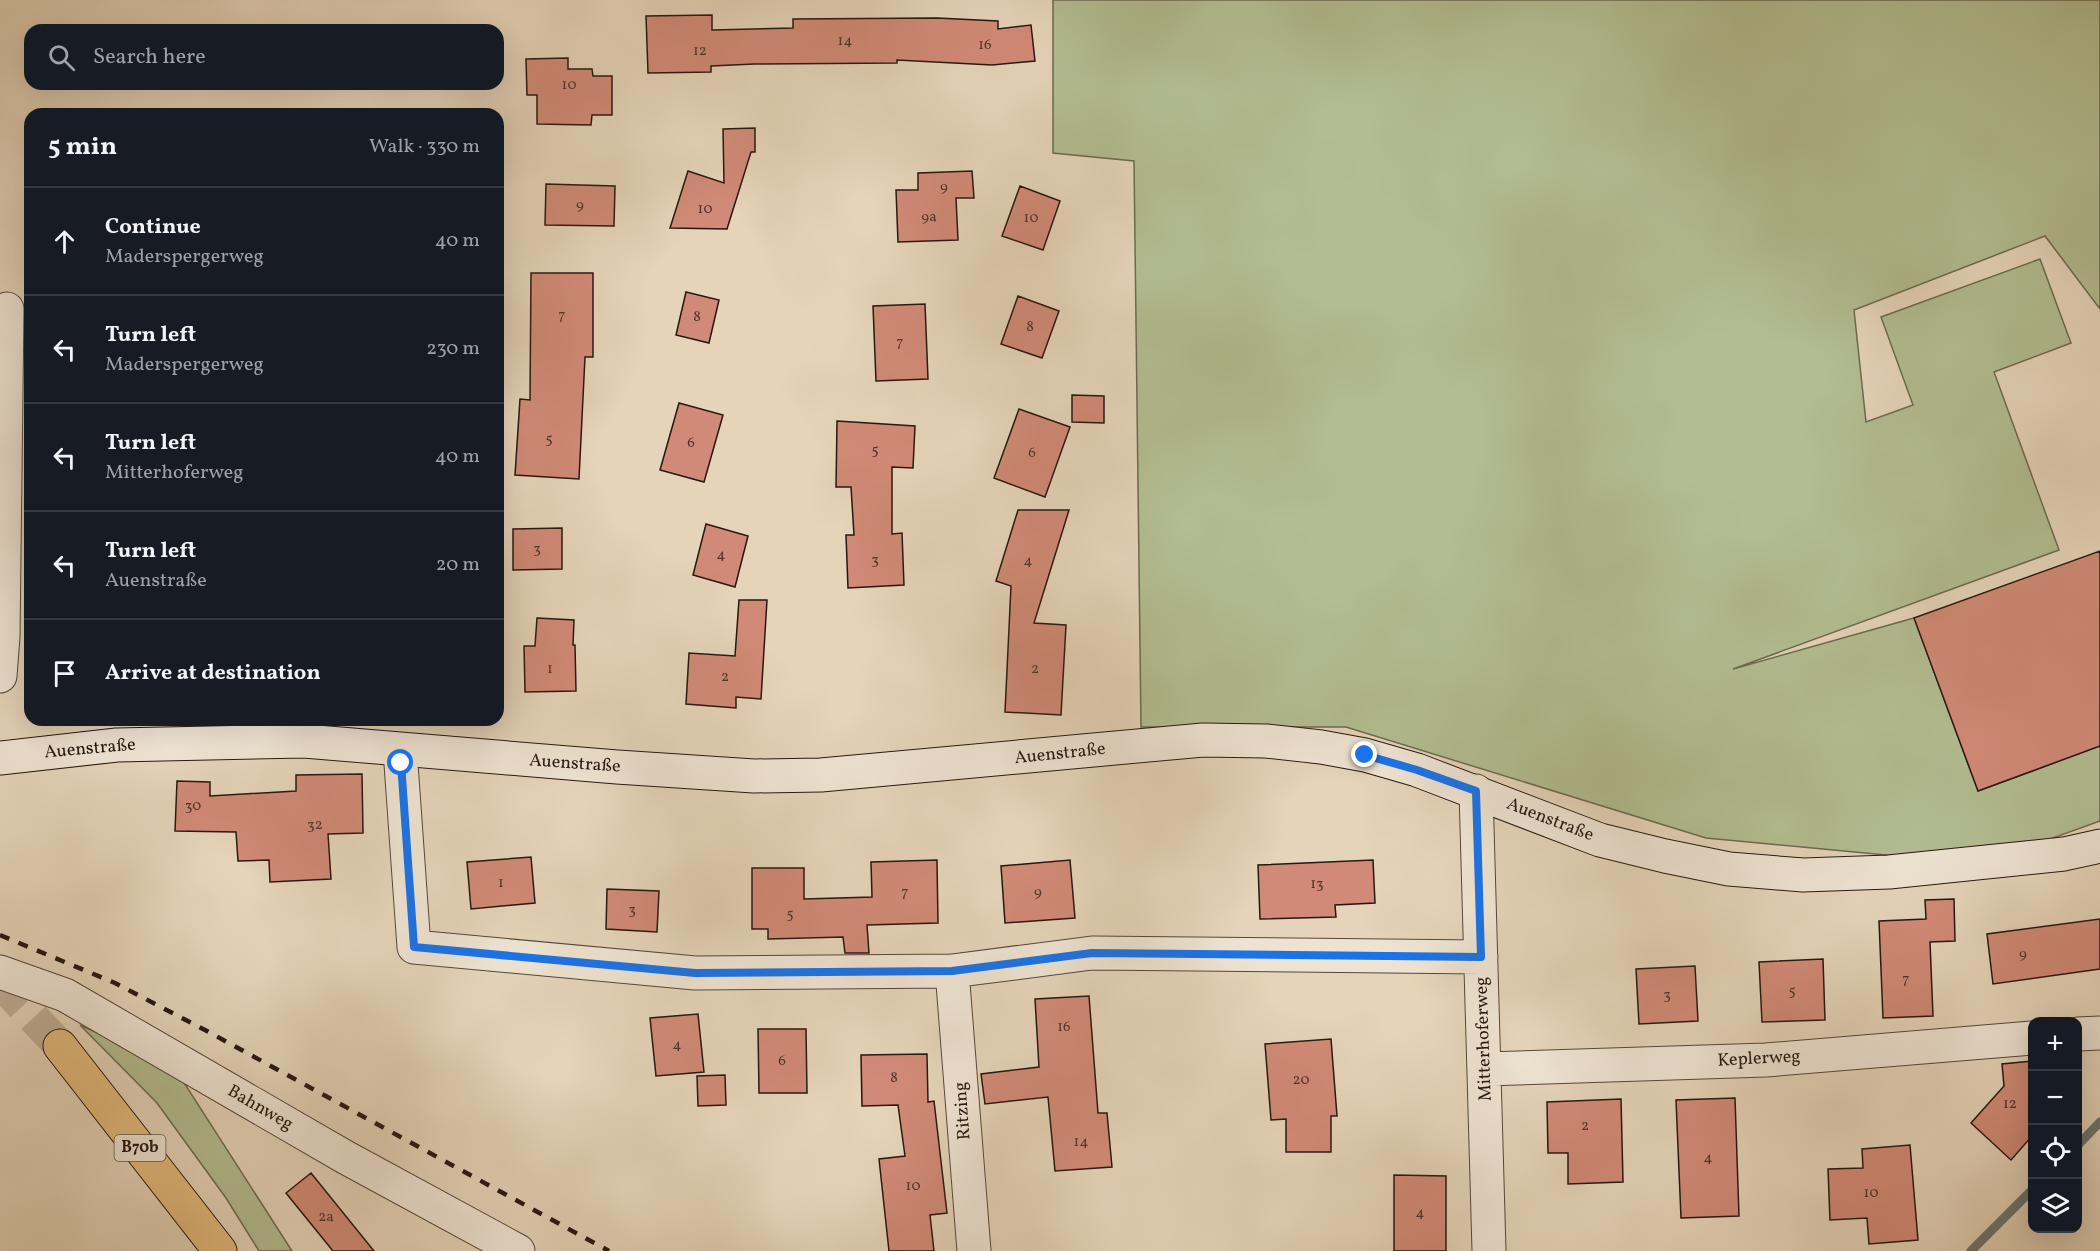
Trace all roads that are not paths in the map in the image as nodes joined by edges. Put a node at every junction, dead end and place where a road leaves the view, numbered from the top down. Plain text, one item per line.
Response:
1 (7, 309) dead end
2 (0, 676) edge
3 (400, 750) junction
4 (0, 758) edge
5 (1476, 791) junction
6 (2100, 846) edge
7 (1481, 957) junction
8 (952, 971) junction
9 (0, 972) edge
10 (2100, 1033) edge
11 (2082, 1034) edge
12 (2028, 1038) edge
13 (60, 1046) tunnel mouth
14 (1485, 1069) junction
15 (220, 1251) edge
16 (518, 1251) edge
17 (974, 1251) edge
18 (1489, 1251) edge

1 - 2 street
3 - 4 street, Auenstraße
3 - 5 street, Auenstraße
3 - 8 street
5 - 6 street, Auenstraße
5 - 7 street, Mitterhoferweg
7 - 8 street
7 - 14 street, Mitterhoferweg
8 - 17 street, Ritzing
9 - 16 street, Bahnweg
10 - 11 street
12 - 14 street, Keplerweg
13 - 15 main road, B70b
14 - 18 street, Mitterhoferweg

